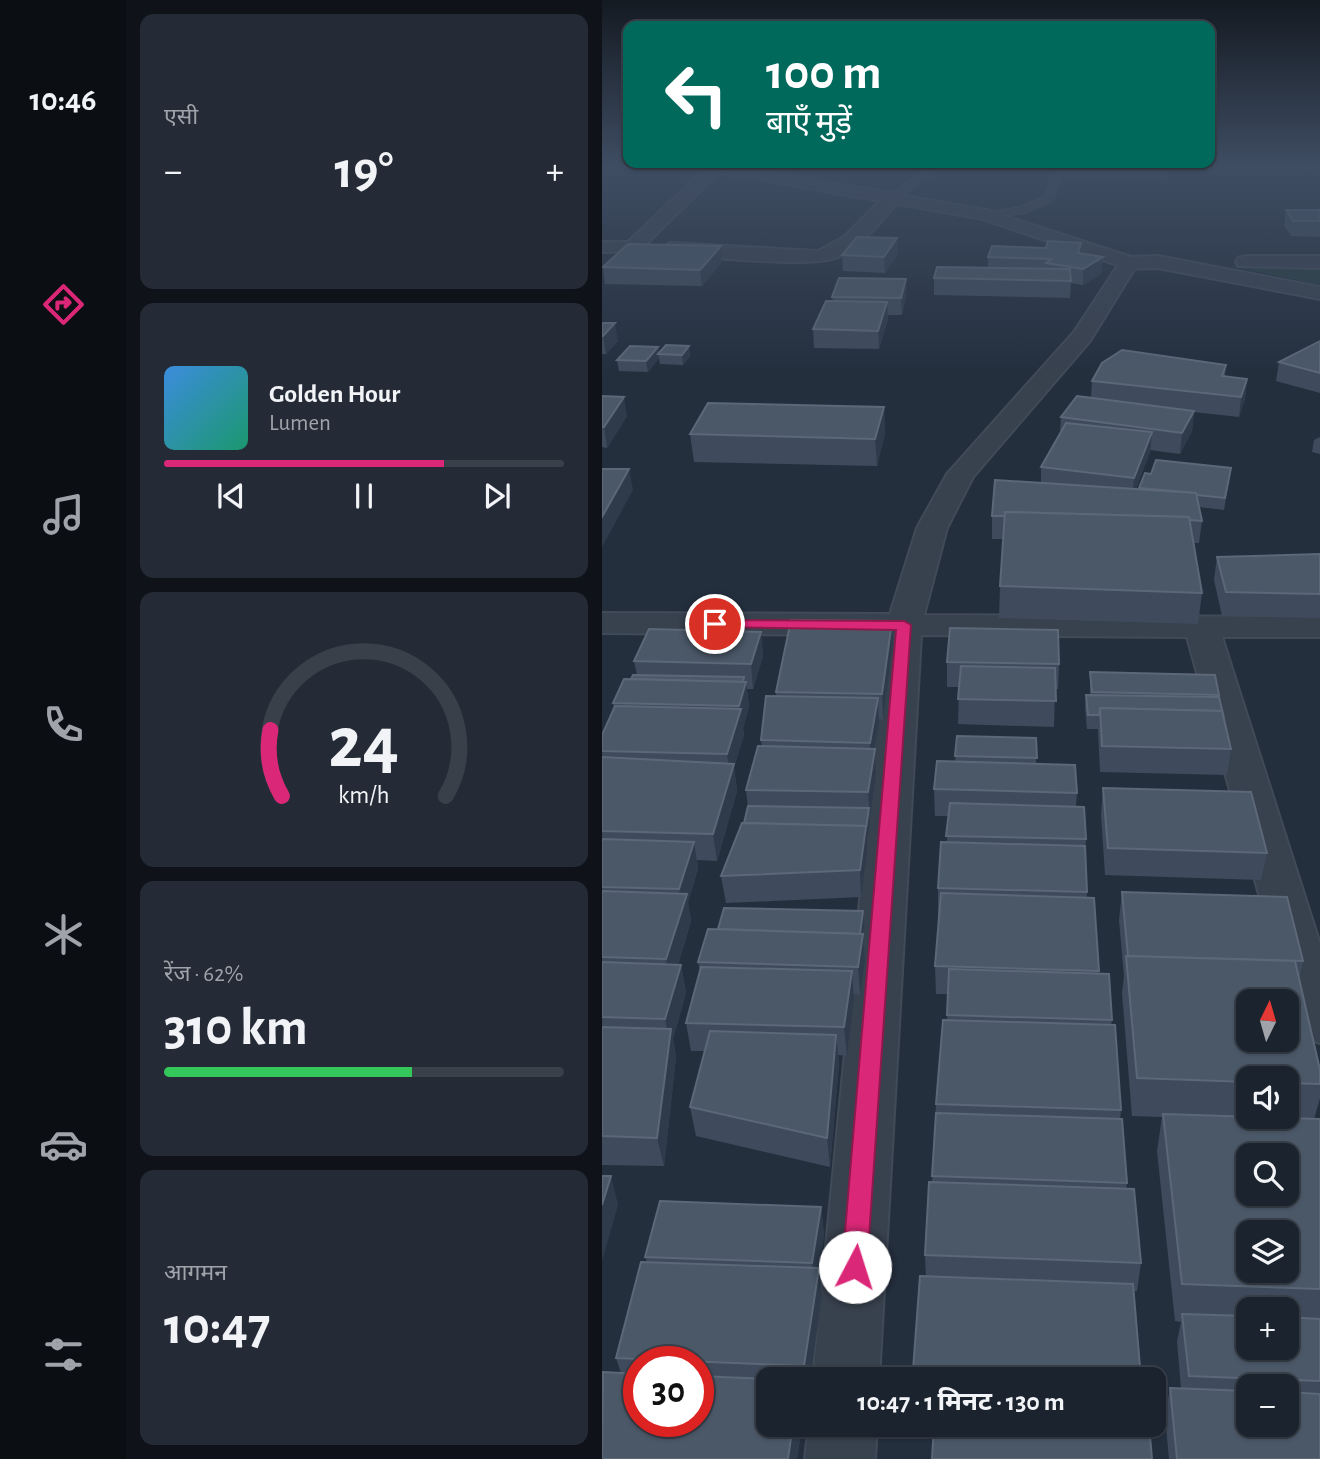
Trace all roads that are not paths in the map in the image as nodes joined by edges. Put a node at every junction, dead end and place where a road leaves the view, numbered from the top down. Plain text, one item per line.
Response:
1 (647, 234) edge
2 (856, 234) edge
3 (1050, 234) edge
4 (602, 247) edge
5 (634, 247) junction
6 (1144, 262) junction
7 (1320, 262) edge
8 (1320, 293) edge
9 (904, 625) junction
10 (1201, 626) junction
11 (604, 627) edge
12 (1320, 627) edge
13 (1320, 1023) edge
14 (847, 1367) edge
15 (841, 1437) edge
16 (840, 1459) edge

1 - 5 street
2 - 5 street
3 - 6 street
4 - 5 street
6 - 7 street
6 - 8 street
6 - 9 street
9 - 10 street
9 - 11 street
9 - 14 street
10 - 12 street
10 - 13 street
15 - 16 street

